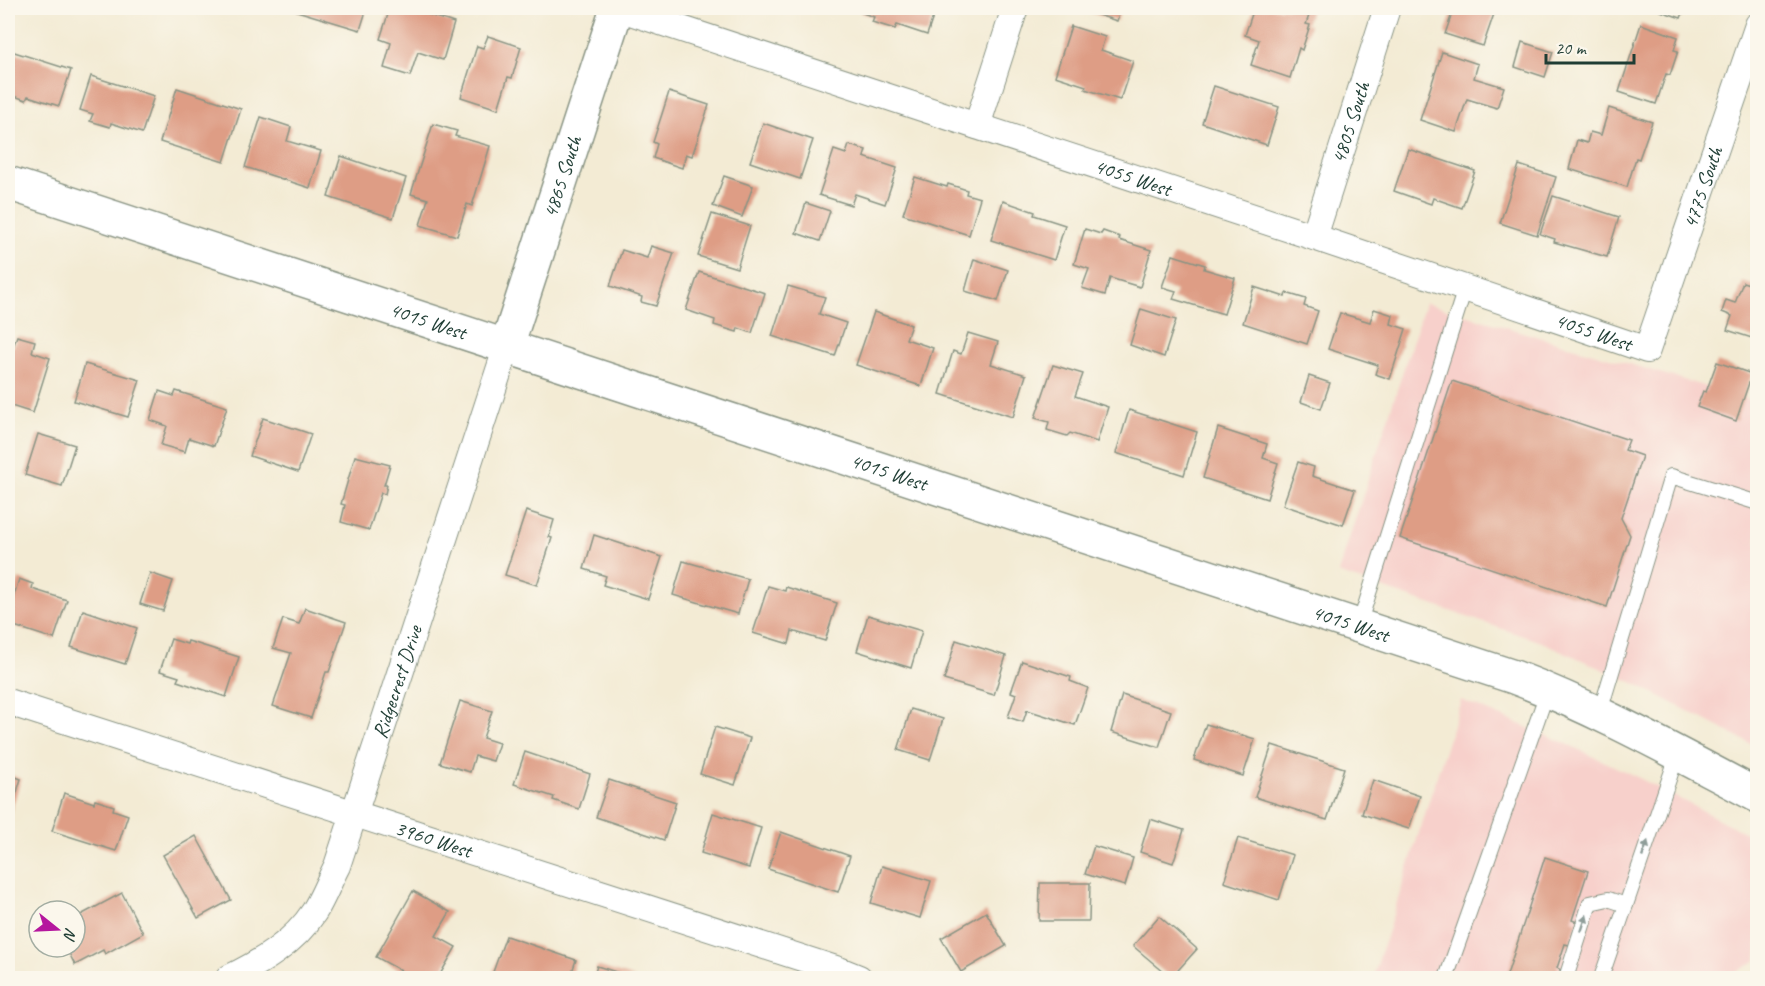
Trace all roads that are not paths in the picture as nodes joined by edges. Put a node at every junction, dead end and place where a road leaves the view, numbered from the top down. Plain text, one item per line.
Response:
1 (617, 8) edge
2 (1015, 8) edge
3 (1387, 8) edge
4 (1758, 25) edge
5 (977, 126) junction
6 (8, 183) edge
7 (1314, 237) junction
8 (1465, 288) junction
9 (507, 346) junction
10 (1647, 350) joint
11 (1758, 503) edge
12 (1359, 625) junction
13 (1548, 690) junction
14 (8, 702) edge
15 (1599, 715) junction
16 (1678, 753) junction
17 (1758, 796) edge
18 (353, 813) junction
19 (1626, 905) junction
20 (229, 978) edge
21 (859, 978) edge
22 (1446, 978) edge
23 (1566, 978) edge
24 (1602, 978) edge

1 - 5 street, 4055 West
1 - 9 street, 4865 South
2 - 5 street
3 - 7 street, 4805 South
4 - 10 street, 4775 South
5 - 7 street, 4055 West
6 - 9 street, 4015 West
7 - 8 street, 4055 West
8 - 10 street, 4055 West
8 - 12 lane
9 - 12 street, 4015 West
9 - 18 street, Ridgecrest Drive
11 - 15 lane
12 - 13 street, 4015 West
13 - 15 street, 4015 West
13 - 22 lane
14 - 18 street, 3960 West
15 - 16 street, 4015 West
16 - 17 street, 4015 West
19 -> 16 lane
18 - 20 street, Ridgecrest Drive
18 - 21 street, 3960 West
23 -> 19 lane
19 - 24 lane

